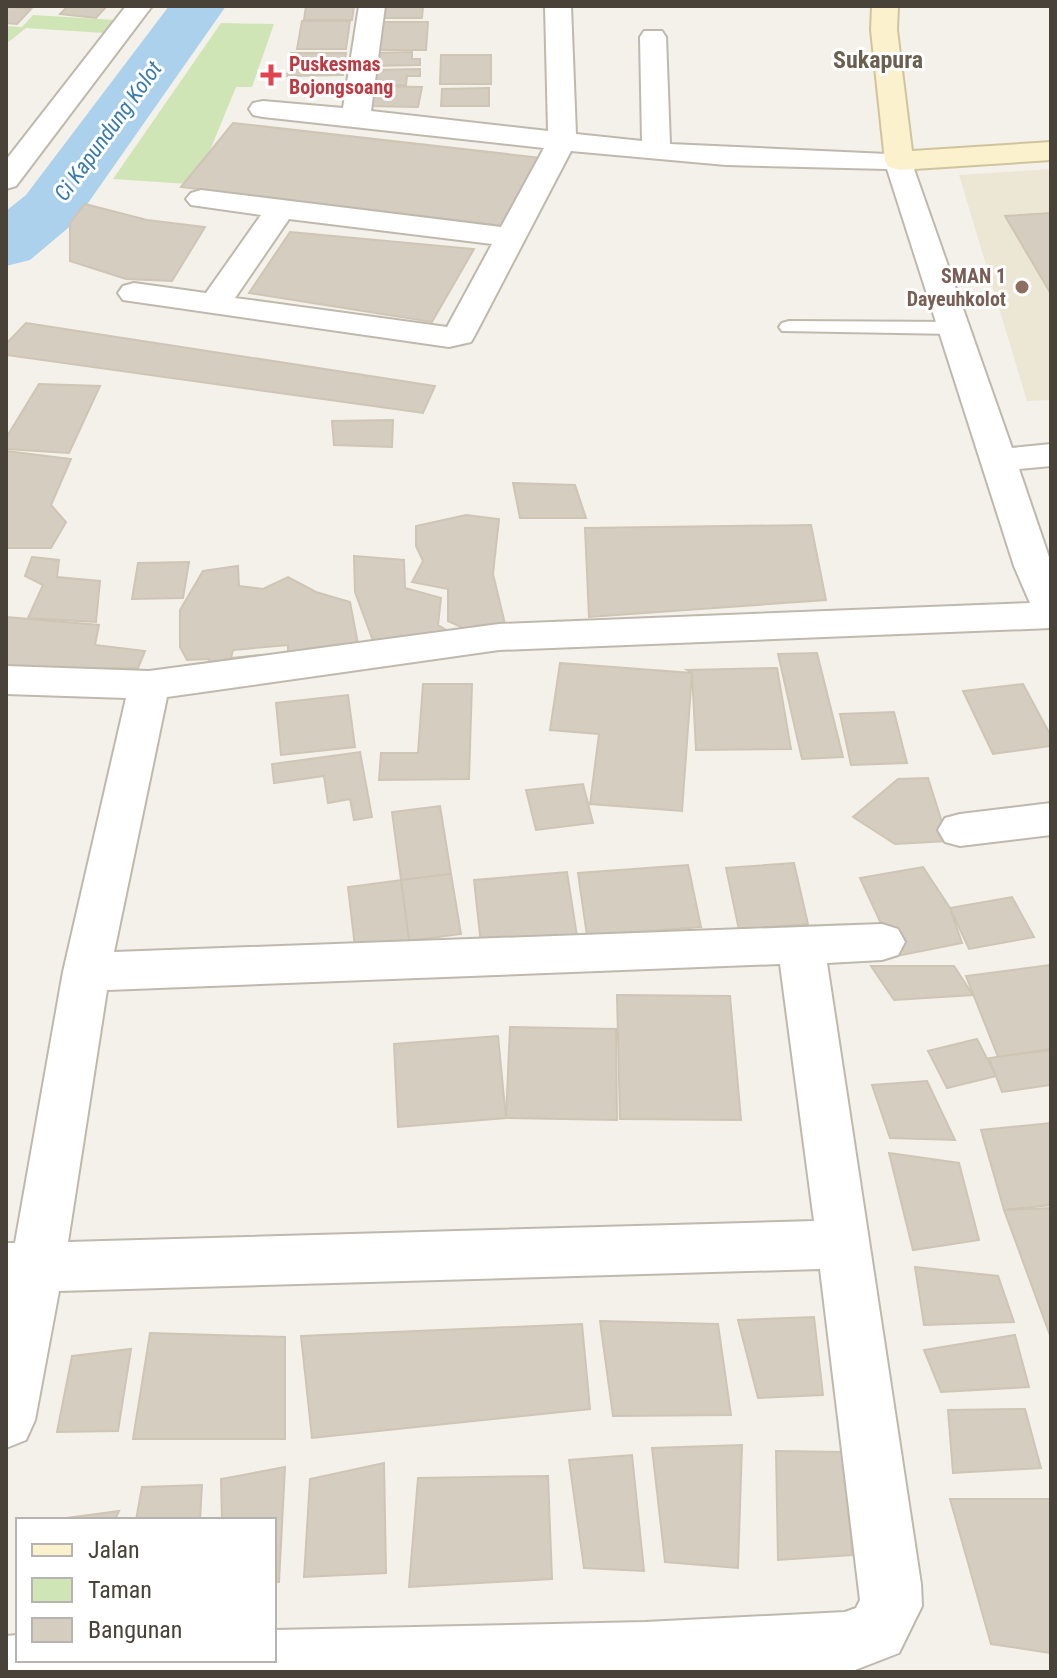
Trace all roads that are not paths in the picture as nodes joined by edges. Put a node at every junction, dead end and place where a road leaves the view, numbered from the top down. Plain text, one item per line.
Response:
1 (139, 6) edge
2 (372, 6) edge
3 (558, 6) edge
4 (885, 6) edge
5 (653, 37) dead end
6 (263, 109) dead end
7 (356, 116) junction
8 (562, 140) junction
9 (656, 151) junction
10 (1051, 151) edge
11 (899, 161) junction
12 (6, 180) edge
13 (201, 199) dead end
14 (281, 209) junction
15 (511, 237) junction
16 (134, 293) dead end
17 (215, 304) junction
18 (789, 327) dead end
19 (955, 328) junction
20 (1051, 455) edge
21 (998, 460) junction
22 (1042, 565) edge
23 (1051, 607) edge
24 (1051, 615) edge
25 (6, 680) edge
26 (149, 685) junction
27 (1051, 819) edge
28 (960, 830) dead end
29 (882, 942) dead end
30 (801, 945) junction
31 (86, 972) junction
32 (843, 1244) junction
33 (21, 1268) edge
34 (6, 1420) edge
35 (650, 1662) edge
36 (6, 1667) edge

1 - 12 street
2 - 7 street
3 - 8 street
4 - 11 street
5 - 9 street
6 - 7 street
7 - 8 street
8 - 9 street
8 - 15 street
9 - 11 street
10 - 11 street
11 - 19 street
13 - 14 street
14 - 15 street
14 - 17 street
15 - 17 street
16 - 17 street
18 - 19 lane
19 - 21 street
20 - 21 street
21 - 22 street
22 - 23 street
24 - 26 street
25 - 26 street
26 - 31 street
27 - 28 street
29 - 30 street
30 - 31 street
30 - 32 street
31 - 33 street
32 - 33 street
32 - 35 street
33 - 34 street
35 - 36 street

